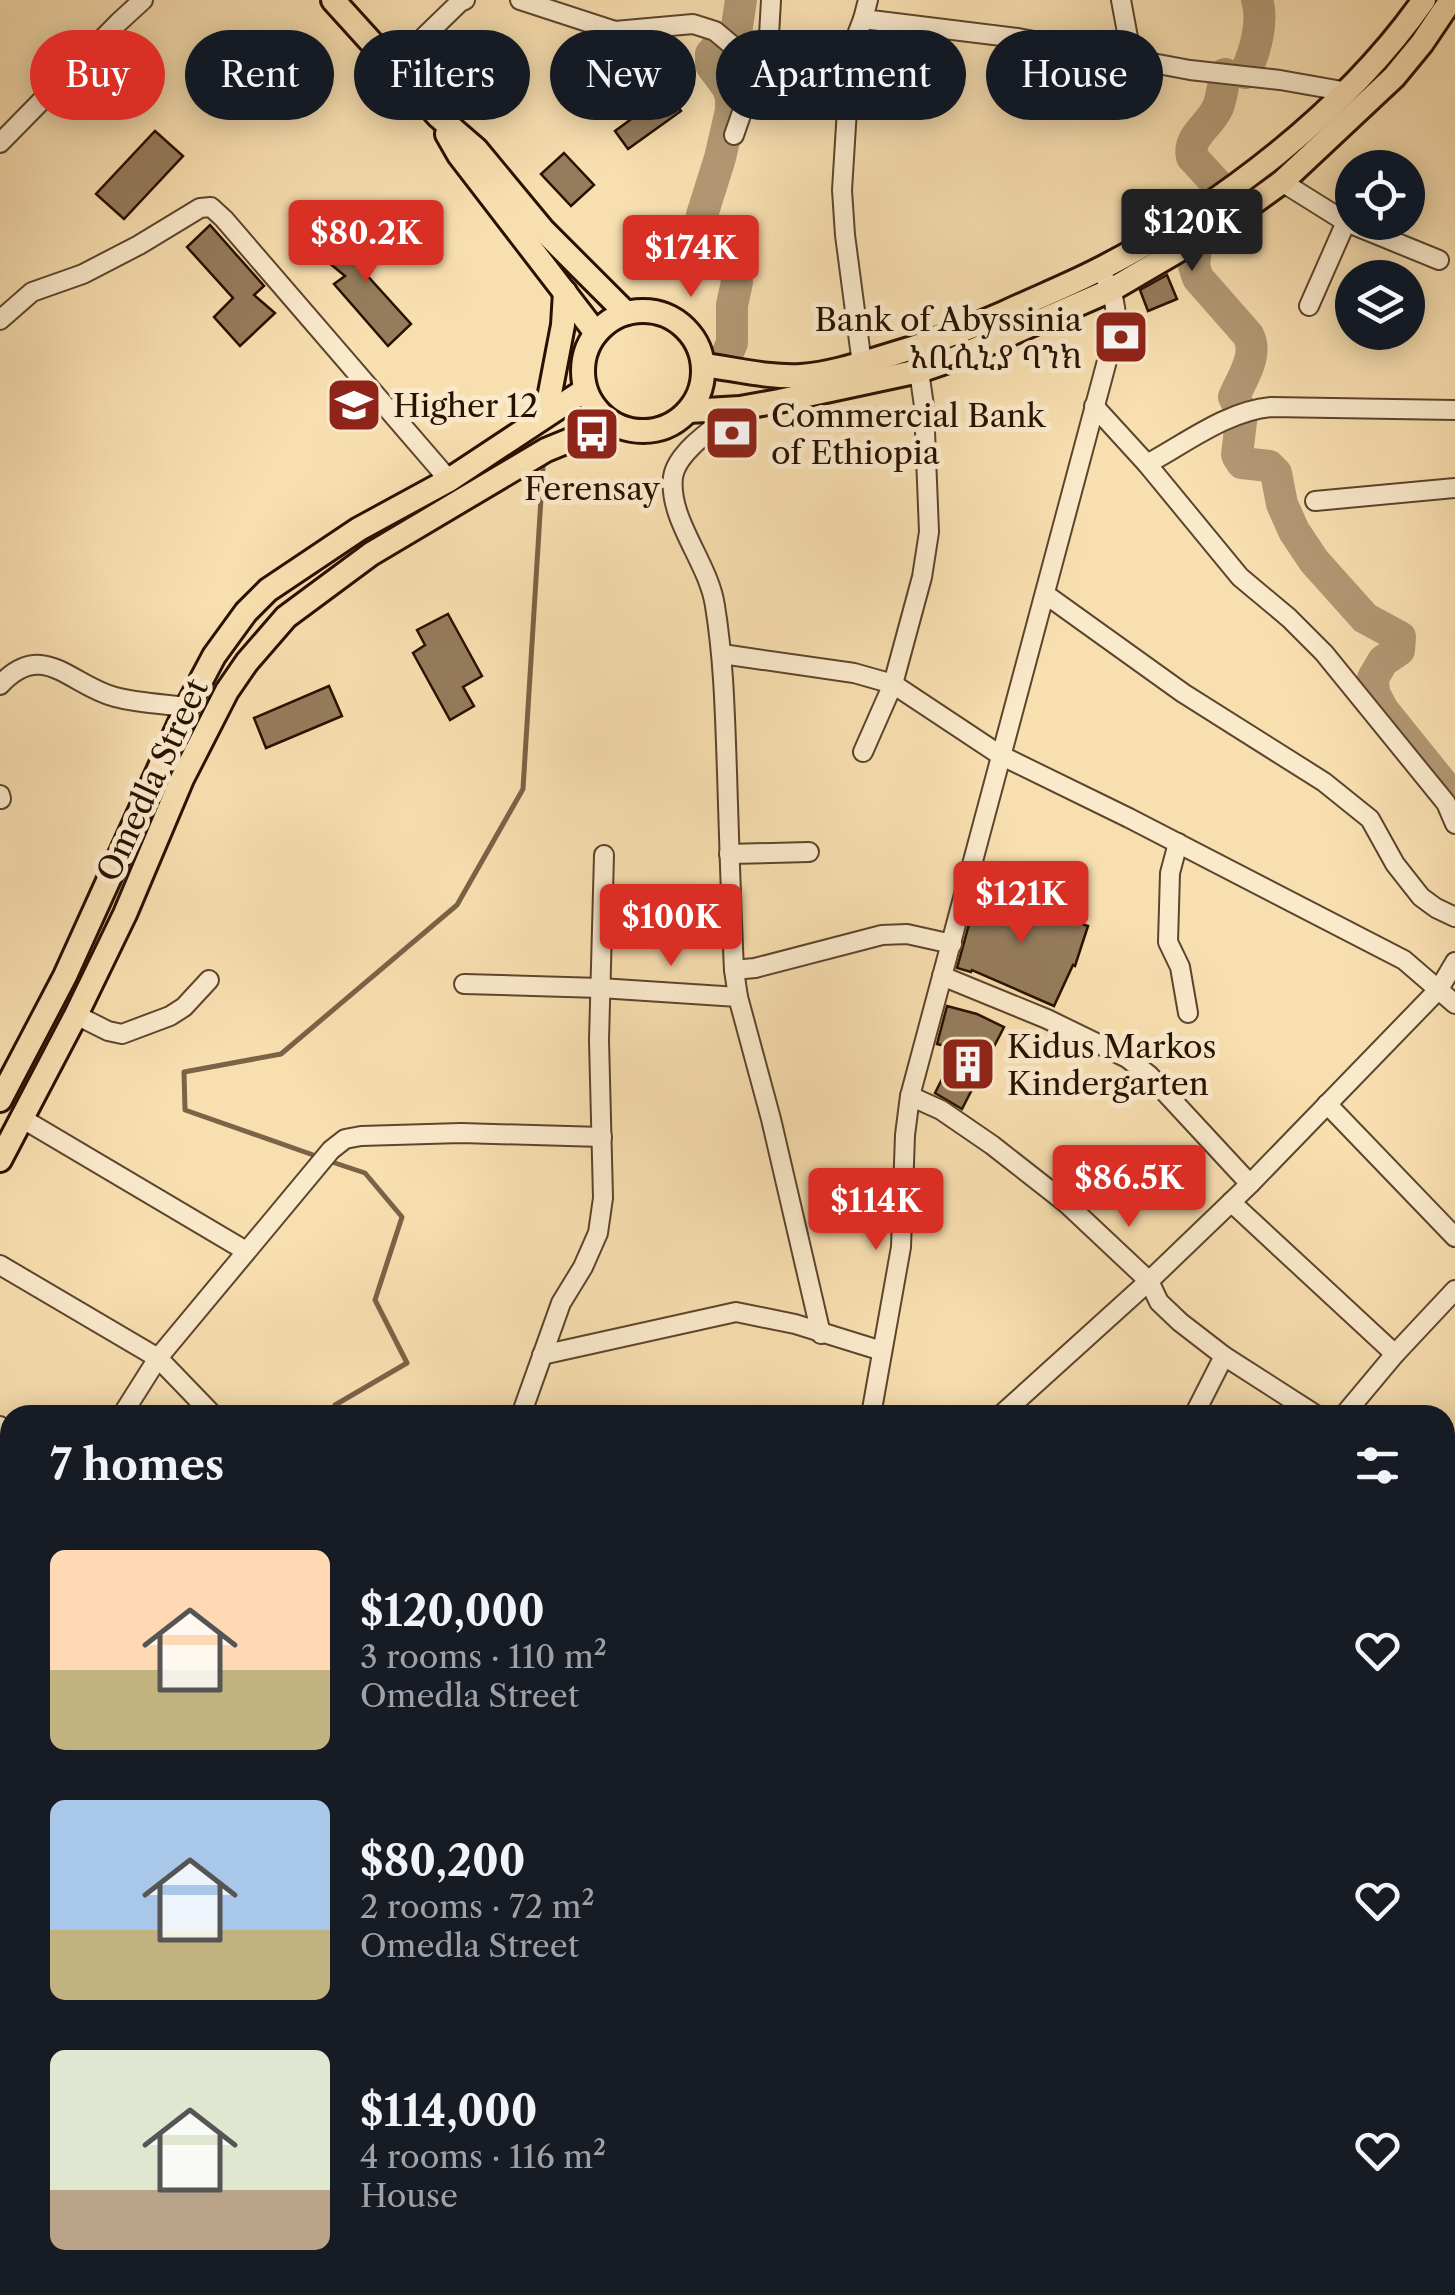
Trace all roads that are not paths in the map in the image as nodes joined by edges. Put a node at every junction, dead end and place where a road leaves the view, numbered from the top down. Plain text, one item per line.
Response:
1 (143, 0) edge
2 (333, 0) edge
3 (465, 0) edge
4 (520, 0) edge
5 (771, 0) edge
6 (868, 0) edge
7 (1121, 0) edge
8 (1424, 0) edge
9 (1451, 0) edge
10 (863, 19) junction
11 (360, 30) edge
12 (431, 30) edge
13 (769, 30) edge
14 (1126, 30) edge
15 (716, 33) edge
16 (986, 34) edge
17 (1163, 65) edge
18 (1348, 92) junction
19 (441, 120) edge
20 (442, 120) edge
21 (739, 120) edge
22 (734, 134) dead end
23 (0, 144) edge
24 (1282, 182) junction
25 (1335, 215) edge
26 (1338, 240) edge
27 (1390, 240) edge
28 (1439, 260) dead end
29 (1106, 280) junction
30 (565, 292) junction
31 (1308, 306) dead end
32 (626, 313) junction
33 (0, 320) edge
34 (596, 332) junction
35 (862, 364) junction
36 (704, 365) junction
37 (919, 371) junction
38 (585, 390) junction
39 (1094, 406) junction
40 (740, 408) junction
41 (1455, 410) edge
42 (689, 411) junction
43 (546, 414) junction
44 (612, 423) junction
45 (1147, 464) junction
46 (448, 480) junction
47 (1455, 488) edge
48 (1315, 501) dead end
49 (1045, 594) junction
50 (722, 654) junction
51 (893, 684) junction
52 (0, 685) edge
53 (187, 707) junction
54 (213, 717) junction
55 (863, 752) dead end
56 (1000, 755) junction
57 (1455, 824) edge
58 (1178, 844) junction
59 (809, 852) dead end
60 (729, 854) junction
61 (604, 855) dead end
62 (1455, 917) edge
63 (952, 944) junction
64 (1455, 962) edge
65 (734, 970) junction
66 (942, 976) junction
67 (209, 980) dead end
68 (464, 984) dead end
69 (600, 988) junction
70 (1439, 989) junction
71 (738, 997) junction
72 (1455, 1004) edge
73 (1188, 1012) dead end
74 (76, 1015) junction
75 (910, 1096) junction
76 (0, 1100) edge
77 (1327, 1104) junction
78 (22, 1119) junction
79 (602, 1137) junction
80 (0, 1160) edge
81 (1250, 1184) junction
82 (1231, 1202) junction
83 (1455, 1237) edge
84 (246, 1252) junction
85 (0, 1265) edge
86 (1149, 1281) junction
87 (1455, 1290) edge
88 (821, 1334) junction
89 (882, 1352) junction
90 (1395, 1354) junction
91 (542, 1355) junction
92 (1224, 1356) junction
93 (158, 1358) junction
94 (128, 1405) edge
95 (203, 1405) edge
96 (524, 1405) edge
97 (873, 1405) edge
98 (1012, 1405) edge
99 (1199, 1405) edge
100 (1300, 1405) edge
101 (1352, 1405) edge

1 - 23 street
2 - 11 main road
3 - 12 street
4 - 15 street
5 - 13 street
6 - 10 street
7 - 14 street
8 - 18 main road
9 - 24 main road, Omedla Street
10 - 16 street
10 - 35 street
17 - 18 street
18 - 29 main road
19 - 30 main road
20 - 32 main road
21 - 22 street
24 - 25 street
24 - 29 main road, Omedla Street
26 - 31 street
27 - 28 street
29 - 35 main road
29 - 37 main road, Omedla Street
29 - 39 street
30 - 34 main road
30 - 43 main road
32 - 34 main road
32 - 36 main road
33 - 46 street
34 - 38 main road
35 - 36 main road
36 - 42 main road
37 - 40 main road, Omedla Street
37 - 51 street
38 - 43 main road, Omedla Street
38 - 44 main road
39 - 45 street
39 - 49 street
40 - 42 main road, Omedla Street
40 - 50 street
41 - 45 street
42 - 44 main road, Omedla Street
43 - 46 main road, Omedla Street
44 - 54 main road, Omedla Street
45 - 57 street
46 - 53 main road, Omedla Street
47 - 48 street
49 - 56 street
49 - 62 street
50 - 51 street
50 - 60 street
51 - 55 street
51 - 56 street
52 - 53 street
53 - 54 main road
53 - 76 main road, Omedla Street
54 - 74 main road, Omedla Street
56 - 58 street
56 - 63 street
58 - 70 street
58 - 73 street
59 - 60 street
60 - 65 street
61 - 69 street
63 - 65 street
63 - 66 street
64 - 70 street
65 - 71 street
66 - 75 street
66 - 81 street
67 - 74 street
68 - 69 street
69 - 71 street
69 - 79 street
70 - 72 street
70 - 77 street
71 - 88 street
74 - 78 main road, Omedla Street
75 - 86 street
75 - 89 street
77 - 81 street
77 - 83 street
78 - 80 main road, Omedla Street
78 - 84 street
79 - 84 street
79 - 91 street
81 - 82 street
82 - 86 street
82 - 90 street
84 - 93 street
85 - 93 street
86 - 92 street
86 - 98 street
87 - 90 street
88 - 89 street
88 - 91 street
89 - 97 street
90 - 101 street
91 - 96 street
92 - 99 street
92 - 100 street
93 - 94 street
93 - 95 street

